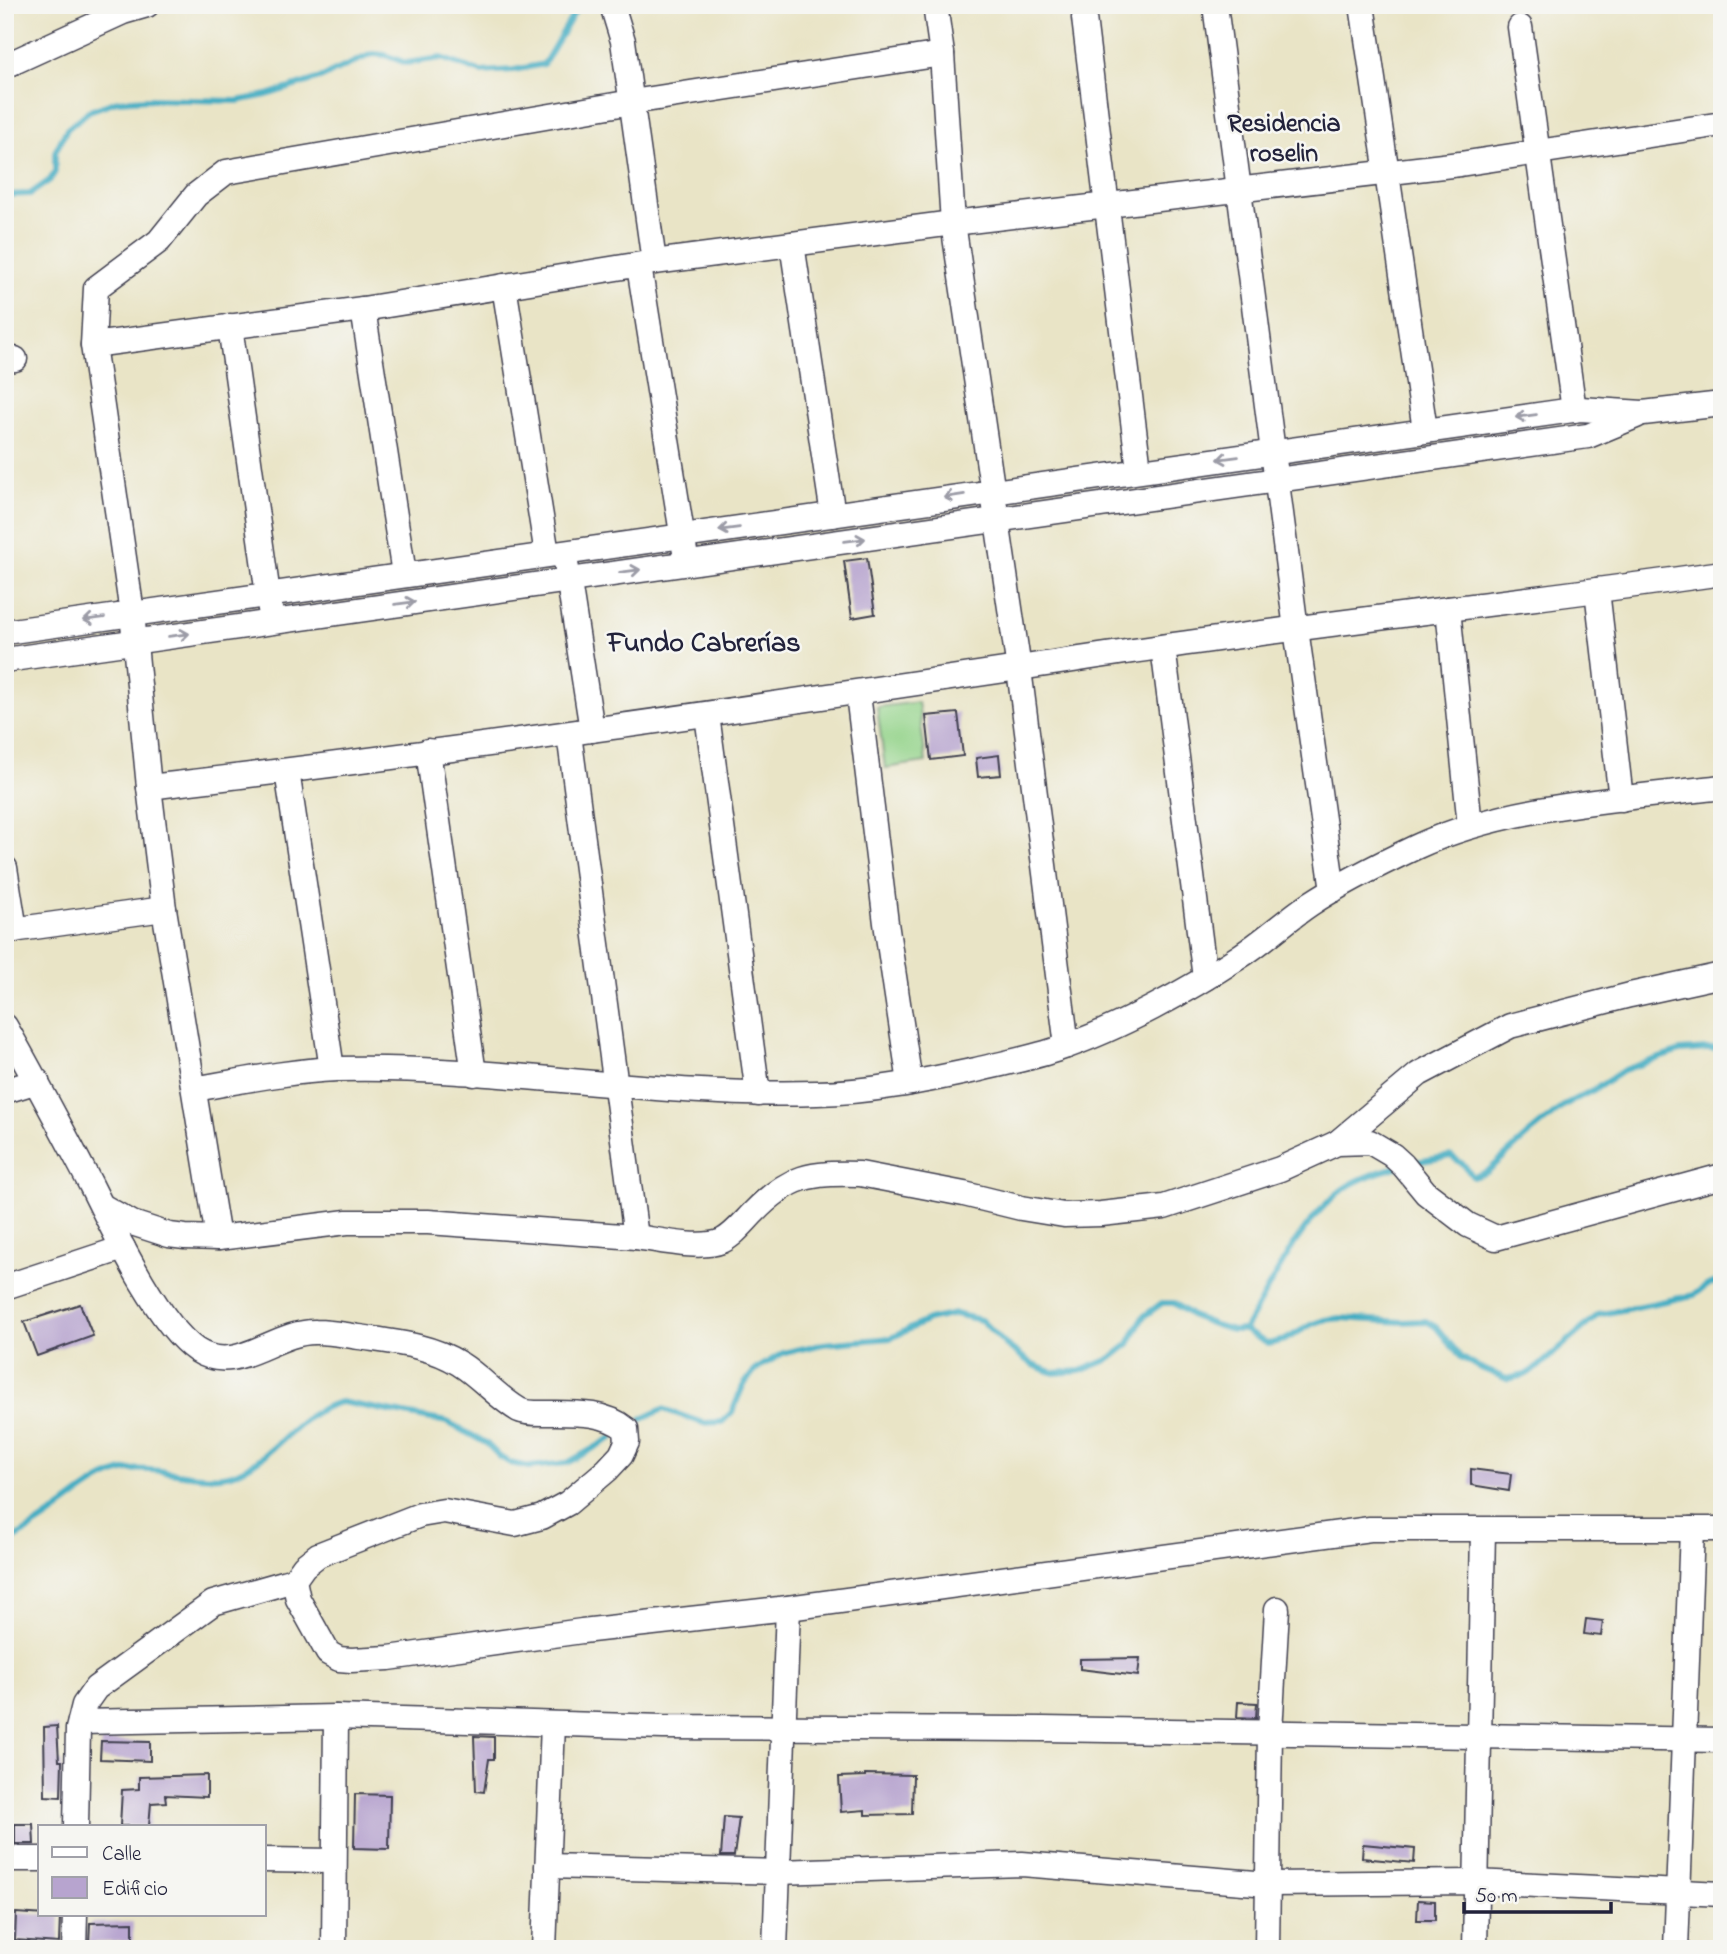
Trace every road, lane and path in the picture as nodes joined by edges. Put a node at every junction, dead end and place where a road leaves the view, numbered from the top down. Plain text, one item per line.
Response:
1 (148, 5) edge
2 (612, 5) edge
3 (934, 5) edge
4 (1215, 5) edge
5 (1362, 5) edge
6 (1084, 18) dead end
7 (1520, 27) dead end
8 (942, 54) junction
9 (5, 66) edge
10 (632, 102) junction
11 (1722, 124) edge
12 (1538, 152) junction
13 (1387, 173) junction
14 (1239, 190) junction
15 (1107, 205) junction
16 (953, 223) junction
17 (792, 244) junction
18 (647, 264) junction
19 (504, 286) junction
20 (363, 309) junction
21 (230, 326) junction
22 (93, 345) junction
23 (1722, 404) edge
24 (1574, 410) junction
25 (1643, 413) junction
26 (1425, 430) junction
27 (1273, 453) junction
28 (1139, 470) junction
29 (1277, 480) junction
30 (993, 490) junction
31 (833, 515) junction
32 (997, 521) junction
33 (682, 535) junction
34 (556, 553) junction
35 (687, 563) junction
36 (1722, 573) edge
37 (404, 574) junction
38 (568, 579) junction
39 (1597, 590) junction
40 (268, 593) junction
41 (1448, 609) junction
42 (132, 613) junction
43 (272, 622) junction
44 (1296, 629) junction
45 (5, 632) edge
46 (135, 642) junction
47 (1163, 647) junction
48 (5, 660) edge
49 (1019, 669) junction
50 (858, 694) junction
51 (707, 715) junction
52 (581, 732) junction
53 (428, 751) junction
54 (287, 771) junction
55 (1722, 787) edge
56 (149, 788) junction
57 (1621, 799) junction
58 (1470, 826) junction
59 (5, 868) edge
60 (1333, 890) junction
61 (164, 909) junction
62 (10, 931) edge
63 (1722, 975) edge
64 (1205, 978) junction
65 (5, 1026) edge
66 (1067, 1046) junction
67 (332, 1069) junction
68 (474, 1074) junction
69 (37, 1081) junction
70 (910, 1083) junction
71 (615, 1084) junction
72 (194, 1089) junction
73 (5, 1091) edge
74 (758, 1094) junction
75 (1337, 1143) junction
76 (1722, 1176) edge
77 (101, 1205) junction
78 (636, 1237) junction
79 (218, 1238) junction
80 (123, 1248) junction
81 (5, 1287) edge
82 (1692, 1529) junction
83 (1722, 1529) edge
84 (1483, 1530) junction
85 (294, 1580) junction
86 (788, 1608) junction
87 (1277, 1609) dead end
88 (335, 1717) junction
89 (80, 1722) junction
90 (553, 1724) junction
91 (783, 1728) junction
92 (1270, 1732) junction
93 (1480, 1735) junction
94 (1682, 1739) junction
95 (1722, 1740) edge
96 (76, 1825) edge
97 (5, 1859) edge
98 (38, 1859) edge
99 (266, 1860) edge
100 (334, 1860) junction
101 (547, 1866) junction
102 (778, 1872) junction
103 (1475, 1882) junction
104 (1268, 1884) junction
105 (1678, 1892) junction
106 (1722, 1894) edge
107 (75, 1916) edge
108 (74, 1949) edge
109 (334, 1949) edge
110 (544, 1949) edge
111 (775, 1949) edge
112 (1266, 1949) edge
113 (1475, 1949) edge
114 (1676, 1949) edge

1 - 9 street
2 - 10 street
3 - 8 street
4 - 14 street
5 - 13 street
6 - 15 street
7 - 12 street
8 - 10 street
8 - 16 street
10 - 18 street
10 - 22 street
11 - 12 street
12 - 13 street
12 - 24 street
13 - 14 street
13 - 26 street
14 - 15 street
14 - 27 street
15 - 16 street
15 - 28 street
16 - 17 street
16 - 30 street
17 - 18 street
17 - 31 street
18 - 19 street
18 - 33 street
19 - 20 street
19 - 34 street
20 - 21 street
20 - 37 street
21 - 22 street
21 - 40 street
22 - 42 street
23 - 25 street
24 - 25 street
24 -> 26 street
25 - 29 street
26 - 27 street
27 -> 28 street
27 - 29 street
28 - 30 street
29 - 32 street
29 - 44 street
30 -> 31 street
30 - 32 street
31 -> 33 street
35 -> 32 street
32 - 49 street
33 - 34 street
33 - 35 street
34 - 37 street
34 - 38 street
38 -> 35 street
36 - 39 street
37 - 40 street
43 -> 38 street
38 - 52 street
39 - 41 street
39 - 57 street
40 - 42 street
40 - 43 street
41 - 44 street
41 - 58 street
42 -> 45 street
42 - 46 street
46 -> 43 street
44 - 47 street
44 - 60 street
46 - 48 street
46 - 56 street
47 - 49 street
47 - 64 street
49 - 50 street
49 - 66 street
50 - 51 street
50 - 70 street
51 - 52 street
51 - 74 street
52 - 53 street
52 - 71 street
53 - 54 street
53 - 68 street
54 - 56 street
54 - 67 street
55 - 57 street
56 - 61 street
57 - 58 street
58 - 60 street
59 - 62 street
60 - 64 street
61 - 62 street
61 - 72 street
63 - 75 street
64 - 66 street
65 - 69 street
66 - 70 street
67 - 68 street
67 - 72 street
68 - 71 street
69 - 73 street
69 - 77 street
70 - 74 street
71 - 74 street
71 - 78 street
72 - 79 street
75 - 76 street
75 - 78 street
77 - 79 street
77 - 80 street
78 - 79 street
80 - 81 street
80 - 85 street
82 - 83 street
82 - 84 street
82 - 94 street
84 - 86 street
84 - 93 street
85 - 86 street
85 - 89 street
86 - 91 street
87 - 92 street
88 - 89 street
88 - 90 street
88 - 100 street
89 - 96 street
90 - 91 street
90 - 101 street
91 - 92 street
91 - 102 street
92 - 93 street
92 - 104 street
93 - 94 street
93 - 103 street
94 - 95 street
94 - 105 street
97 - 98 street
99 - 100 street
100 - 109 street
101 - 102 street
101 - 110 street
102 - 104 street
102 - 111 street
103 - 104 street
103 - 105 street
103 - 113 street
104 - 112 street
105 - 106 street
105 - 114 street
107 - 108 street

